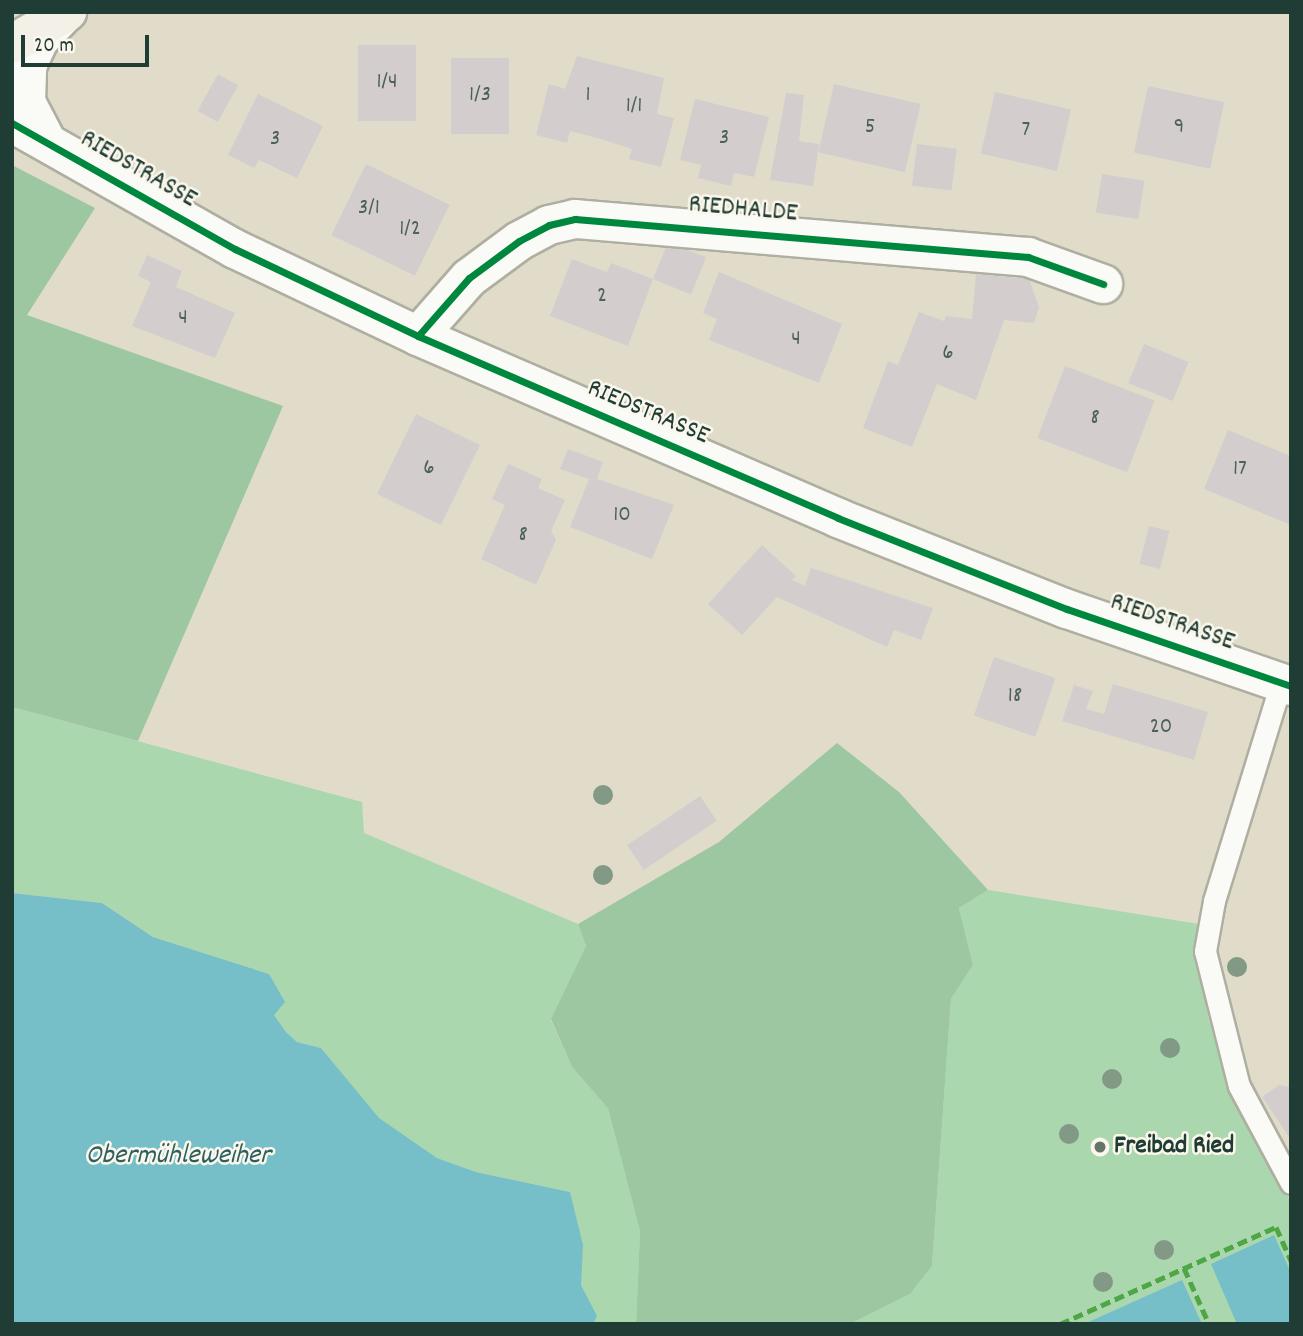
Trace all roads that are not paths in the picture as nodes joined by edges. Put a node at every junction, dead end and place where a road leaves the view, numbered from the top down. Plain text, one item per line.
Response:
1 (66, 13) edge
2 (12, 44) edge
3 (12, 123) edge
4 (47, 142) junction
5 (1103, 284) dead end
6 (418, 336) junction
7 (1287, 680) edge
8 (1291, 1184) edge

1 - 2 main road
1 - 4 street, RIEDSTRASSE
3 - 4 street, RIEDSTRASSE
4 - 6 street, RIEDSTRASSE
5 - 6 street, RIEDHALDE
6 - 7 street, RIEDSTRASSE
7 - 8 lane, RIEDSTRASSE

